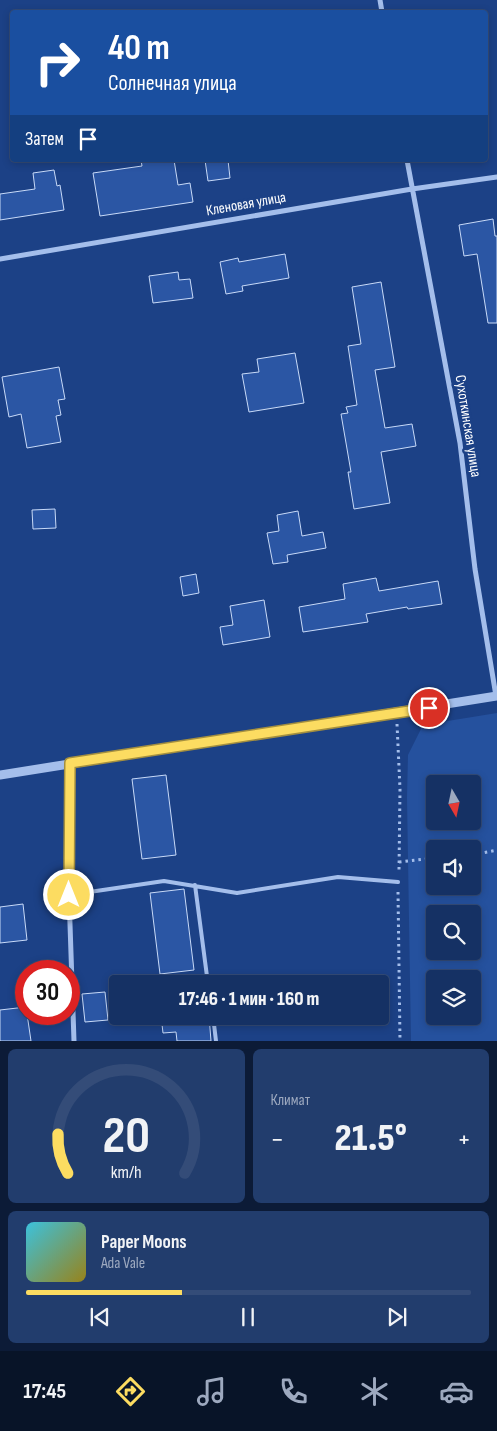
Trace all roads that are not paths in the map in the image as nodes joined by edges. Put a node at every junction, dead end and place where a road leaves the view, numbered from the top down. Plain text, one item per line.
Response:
1 (407, 162) edge
2 (497, 177) edge
3 (412, 189) junction
4 (0, 259) edge
5 (496, 696) edge
6 (70, 763) junction
7 (0, 775) edge
8 (398, 882) dead end
9 (195, 885) junction
10 (69, 895) junction
11 (207, 975) edge
12 (213, 1025) edge
13 (74, 1041) edge
14 (216, 1041) edge

1 - 3 street, Сухоткинская улица
2 - 3 street, Кленовая улица
3 - 4 street, Кленовая улица
3 - 5 street, Сухоткинская улица
5 - 6 street
6 - 7 street
6 - 10 street
8 - 9 lane
9 - 10 lane
9 - 11 lane
10 - 13 street
12 - 14 lane

